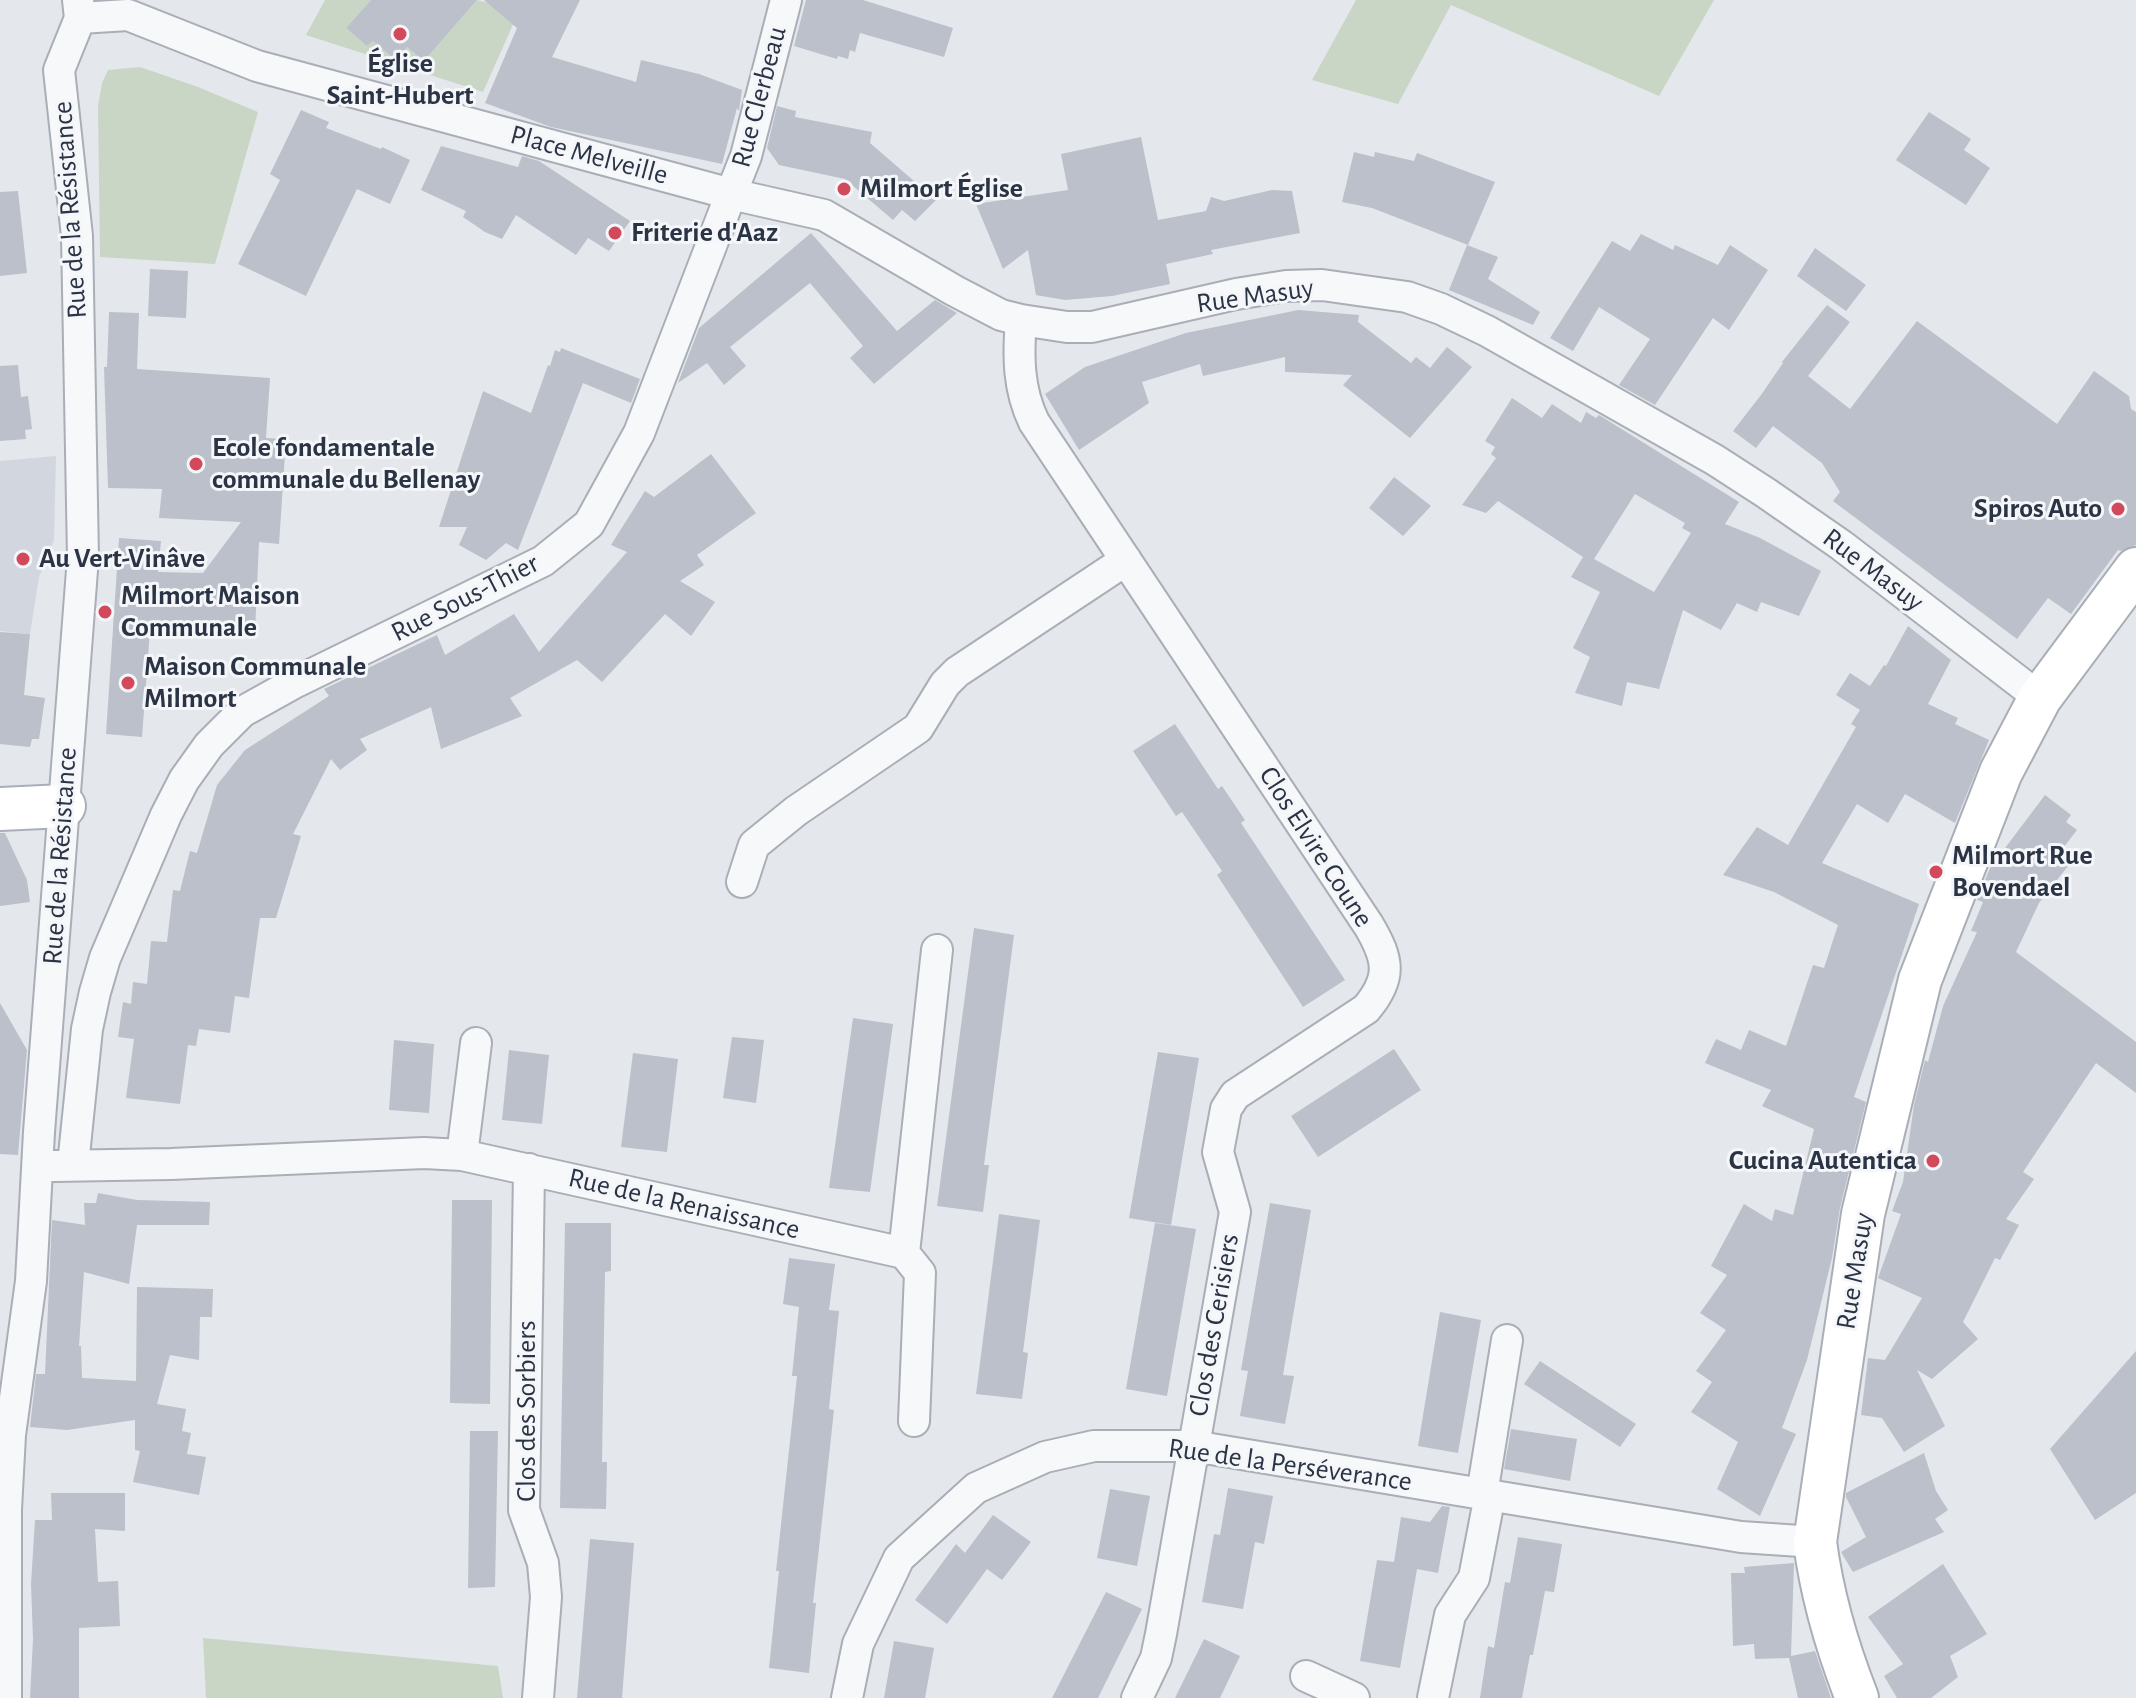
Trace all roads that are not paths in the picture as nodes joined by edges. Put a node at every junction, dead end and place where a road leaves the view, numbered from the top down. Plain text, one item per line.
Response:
1 (786, 0) edge
2 (79, 9) edge
3 (731, 194) junction
4 (1021, 320) junction
5 (1126, 560) junction
6 (2136, 569) edge
7 (2040, 698) junction
8 (64, 806) junction
9 (0, 809) edge
10 (742, 882) dead end
11 (937, 950) dead end
12 (476, 1043) dead end
13 (1235, 1095) joint
14 (462, 1155) junction
15 (73, 1165) junction
16 (36, 1166) junction
17 (529, 1169) junction
18 (904, 1253) junction
19 (1507, 1340) dead end
20 (914, 1421) dead end
21 (1193, 1446) junction
22 (1486, 1495) junction
23 (1815, 1542) junction
24 (1306, 1676) dead end
25 (6, 1698) edge
26 (538, 1698) edge
27 (847, 1698) edge
28 (1137, 1698) edge
29 (1354, 1698) edge
30 (1433, 1698) edge
31 (1857, 1698) edge

1 - 3 street, Rue Clerbeau
2 - 3 street, Place Melveille
2 - 8 street, Rue de la Résistance
3 - 4 street, Rue Masuy
3 - 15 street, Rue Sous-Thier
4 - 5 street, Clos Elvire Coune
4 - 7 street, Rue Masuy
5 - 10 street
5 - 13 street, Clos Elvire Coune
6 - 7 street
7 - 23 street, Rue Masuy
8 - 9 street
8 - 16 street, Rue de la Résistance
11 - 18 street
12 - 14 street
13 - 21 street, Clos des Cerisiers
14 - 15 street, Rue de la Renaissance
14 - 17 street, Rue de la Renaissance
15 - 16 street, Rue de la Renaissance
16 - 25 street, Rue de la Résistance
17 - 18 street, Rue de la Renaissance
17 - 26 street, Clos des Sorbiers
18 - 20 street
19 - 22 street
21 - 22 street, Rue de la Perséverance
21 - 27 street, Rue de la Perséverance
21 - 28 street, Clos des Cerisiers
22 - 23 street, Rue de la Perséverance
22 - 30 street
23 - 31 street, Rue Masuy
24 - 29 street

